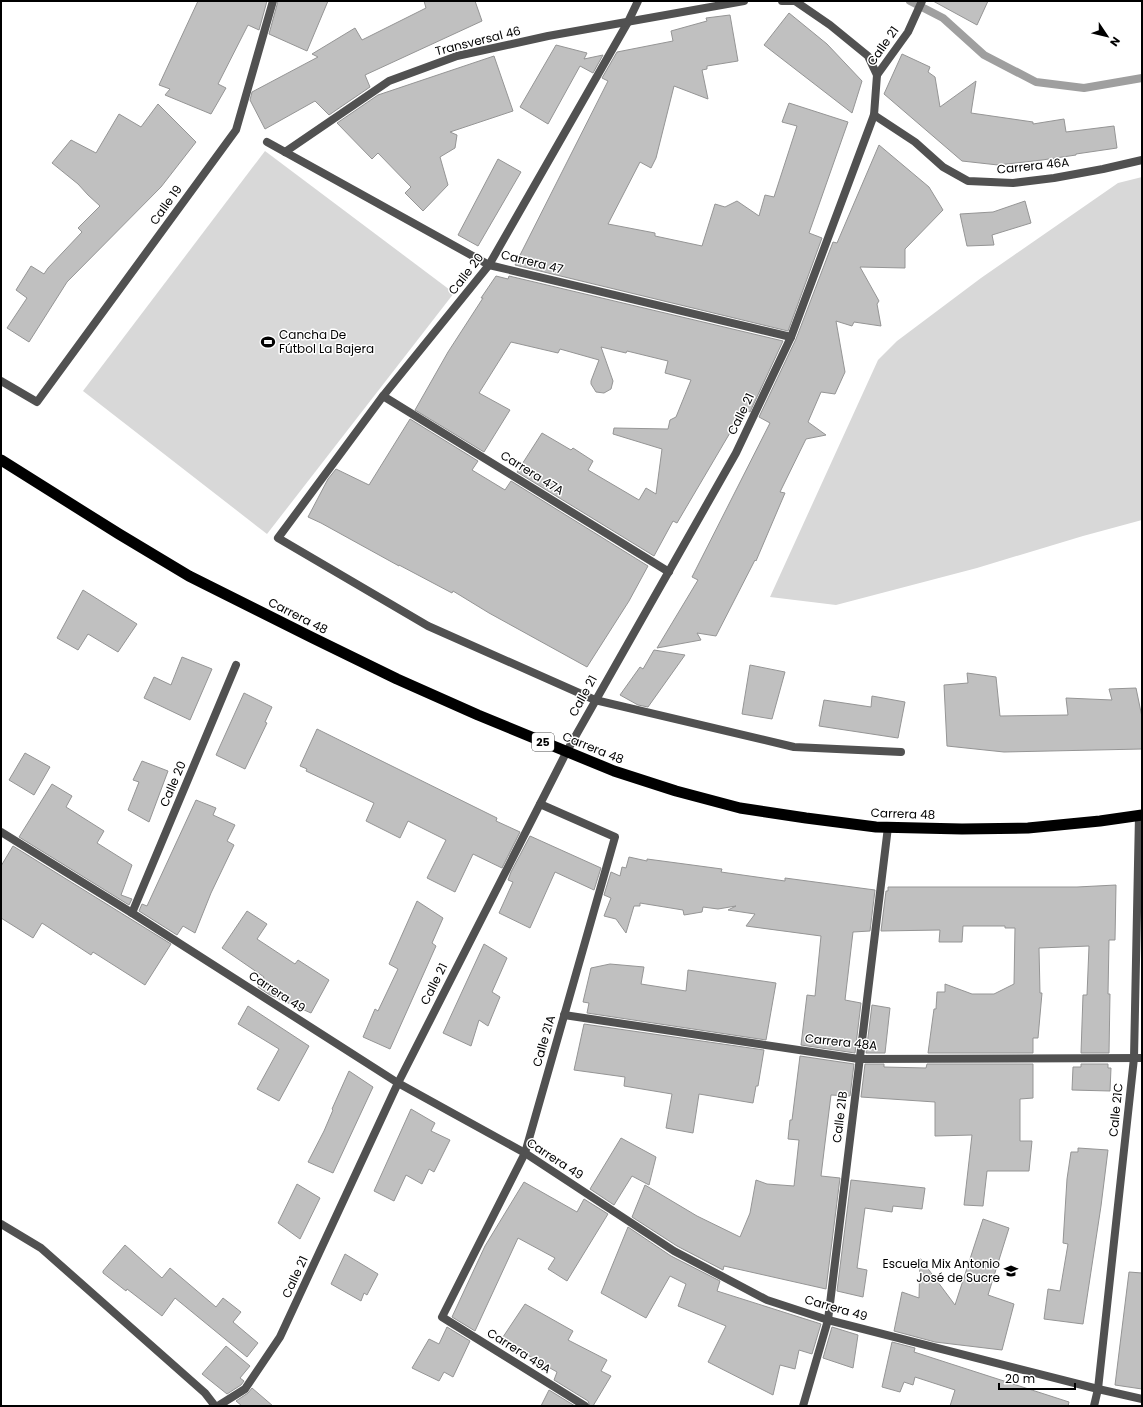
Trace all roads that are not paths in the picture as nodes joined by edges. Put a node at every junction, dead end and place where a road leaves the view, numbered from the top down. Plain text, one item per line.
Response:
1 (273, 1) edge
2 (638, 1) edge
3 (744, 1) edge
4 (782, 1) edge
5 (922, 1) edge
6 (628, 22) junction
7 (877, 75) junction
8 (874, 115) junction
9 (267, 142) dead end
10 (285, 152) junction
11 (1142, 160) edge
12 (490, 265) junction
13 (791, 337) junction
14 (1, 381) edge
15 (383, 396) junction
16 (1, 460) edge
17 (669, 572) junction
18 (236, 665) dead end
19 (595, 700) junction
20 (566, 751) junction
21 (901, 752) dead end
22 (540, 804) junction
23 (1141, 815) edge
24 (888, 827) junction
25 (1, 832) edge
26 (132, 912) junction
27 (564, 1015) junction
28 (1138, 1058) edge
29 (859, 1059) junction
30 (398, 1083) junction
31 (525, 1153) junction
32 (1, 1224) edge
33 (442, 1317) joint
34 (828, 1320) junction
35 (1098, 1388) junction
36 (1142, 1398) edge
37 (216, 1406) edge
38 (585, 1406) edge
39 (803, 1406) edge
40 (1094, 1406) edge

1 - 14 street, Calle 19
2 - 6 street, Calle 20
3 - 6 street
4 - 7 street
5 - 7 street, Calle 21
6 - 10 street, Transversal 46
6 - 12 street, Calle 20
7 - 8 street, Calle 21
8 - 11 street, Carrera 46A
8 - 13 street, Calle 21
9 - 10 street, Carrera 47
10 - 12 street, Carrera 47
12 - 13 street, Carrera 47
12 - 15 street, Calle 20
13 - 17 street, Calle 21
15 - 17 street, Carrera 47A
15 - 19 street, Calle 20
16 - 20 highway, Carrera 48 / 25
17 - 19 street, Calle 21
18 - 26 street, Calle 20
19 - 20 street, Calle 21
19 - 21 street
20 - 22 street, Calle 21
20 - 24 highway, Carrera 48 / 25
22 - 27 street, Calle 21A
22 - 30 street, Calle 21
23 - 24 highway, Carrera 48 / 25
23 - 28 street, Calle 21C
24 - 29 street, Calle 21B
25 - 26 street, Carrera 49
26 - 30 street, Carrera 49
27 - 29 street, Carrera 48A
27 - 31 street, Calle 21A
28 - 29 street, Carrera 48A
28 - 35 street, Calle 21C
29 - 34 street, Calle 21B
30 - 31 street, Carrera 49
30 - 37 street, Calle 21
31 - 33 street, Calle 21A
31 - 34 street, Carrera 49
32 - 37 street
33 - 38 street, Carrera 49A
34 - 35 street, Carrera 49
34 - 39 street, Calle 21B
35 - 36 street, Carrera 49
35 - 40 street, Calle 21C

